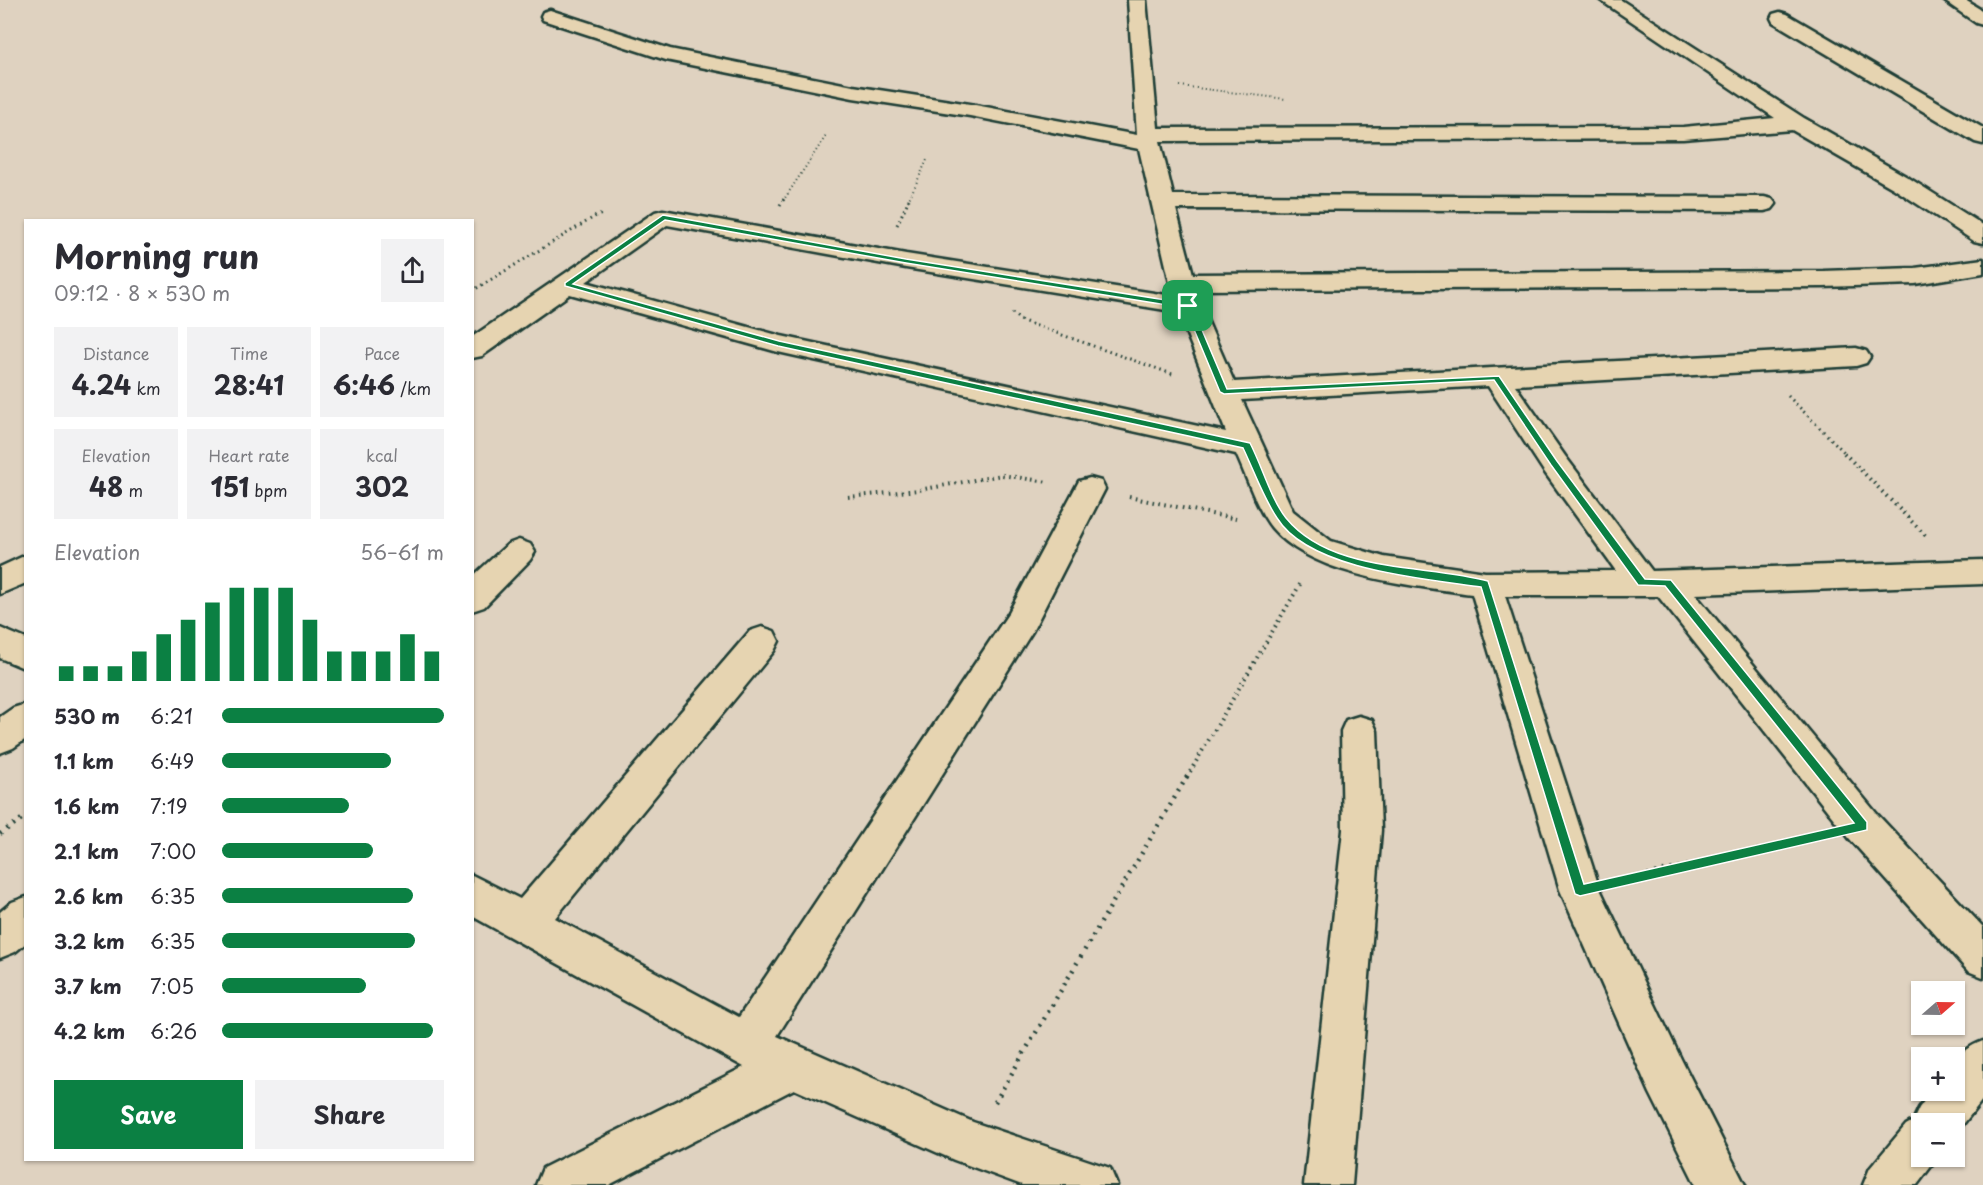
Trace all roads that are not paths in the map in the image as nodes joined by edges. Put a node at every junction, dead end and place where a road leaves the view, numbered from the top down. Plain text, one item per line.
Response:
1 (1137, 0) edge
2 (1610, 0) edge
3 (1952, 0) edge
4 (550, 16) dead end
5 (1780, 18) dead end
6 (1983, 19) edge
7 (1796, 123) junction
8 (1983, 137) edge
9 (1148, 140) junction
10 (1163, 202) junction
11 (1764, 204) dead end
12 (1983, 236) edge
13 (1983, 266) edge
14 (567, 285) junction
15 (1185, 294) junction
16 (474, 349) edge
17 (1856, 357) dead end
18 (1496, 378) junction
19 (1224, 392) junction
20 (1247, 446) junction
21 (1090, 489) road end
22 (519, 552) dead end
23 (24, 568) edge
24 (1973, 572) edge
25 (0, 582) edge
26 (1655, 583) junction
27 (1485, 584) junction
28 (474, 596) edge
29 (762, 641) dead end
30 (0, 642) edge
31 (24, 654) edge
32 (24, 720) edge
33 (1359, 730) dead end
34 (0, 737) edge
35 (474, 895) edge
36 (24, 918) edge
37 (525, 923) junction
38 (0, 938) edge
39 (1983, 957) edge
40 (746, 1045) junction
41 (1983, 1063) edge
42 (794, 1065) junction
43 (1944, 1113) edge
44 (1911, 1155) edge
45 (560, 1185) edge
46 (1093, 1185) edge
47 (1328, 1185) edge
48 (1721, 1185) edge
49 (1887, 1185) edge

1 - 9 street
2 - 7 street
3 - 6 street
4 - 9 street
5 - 8 street
7 - 9 street
7 - 12 street
9 - 10 street
10 - 11 street
10 - 15 street
13 - 15 street
14 - 15 street
14 - 16 street
14 - 20 street
15 - 19 street
17 - 18 street
18 - 19 street
18 - 26 street
19 - 20 street
20 - 27 street
21 - 40 street
22 - 28 street
23 - 25 street
24 - 26 street
26 - 27 street
26 - 39 street
27 - 48 street
29 - 37 street
30 - 31 street
32 - 34 street
33 - 47 street
35 - 37 street
36 - 38 street
37 - 40 street
40 - 42 street
41 - 43 street
42 - 45 street
42 - 46 street
44 - 49 street

